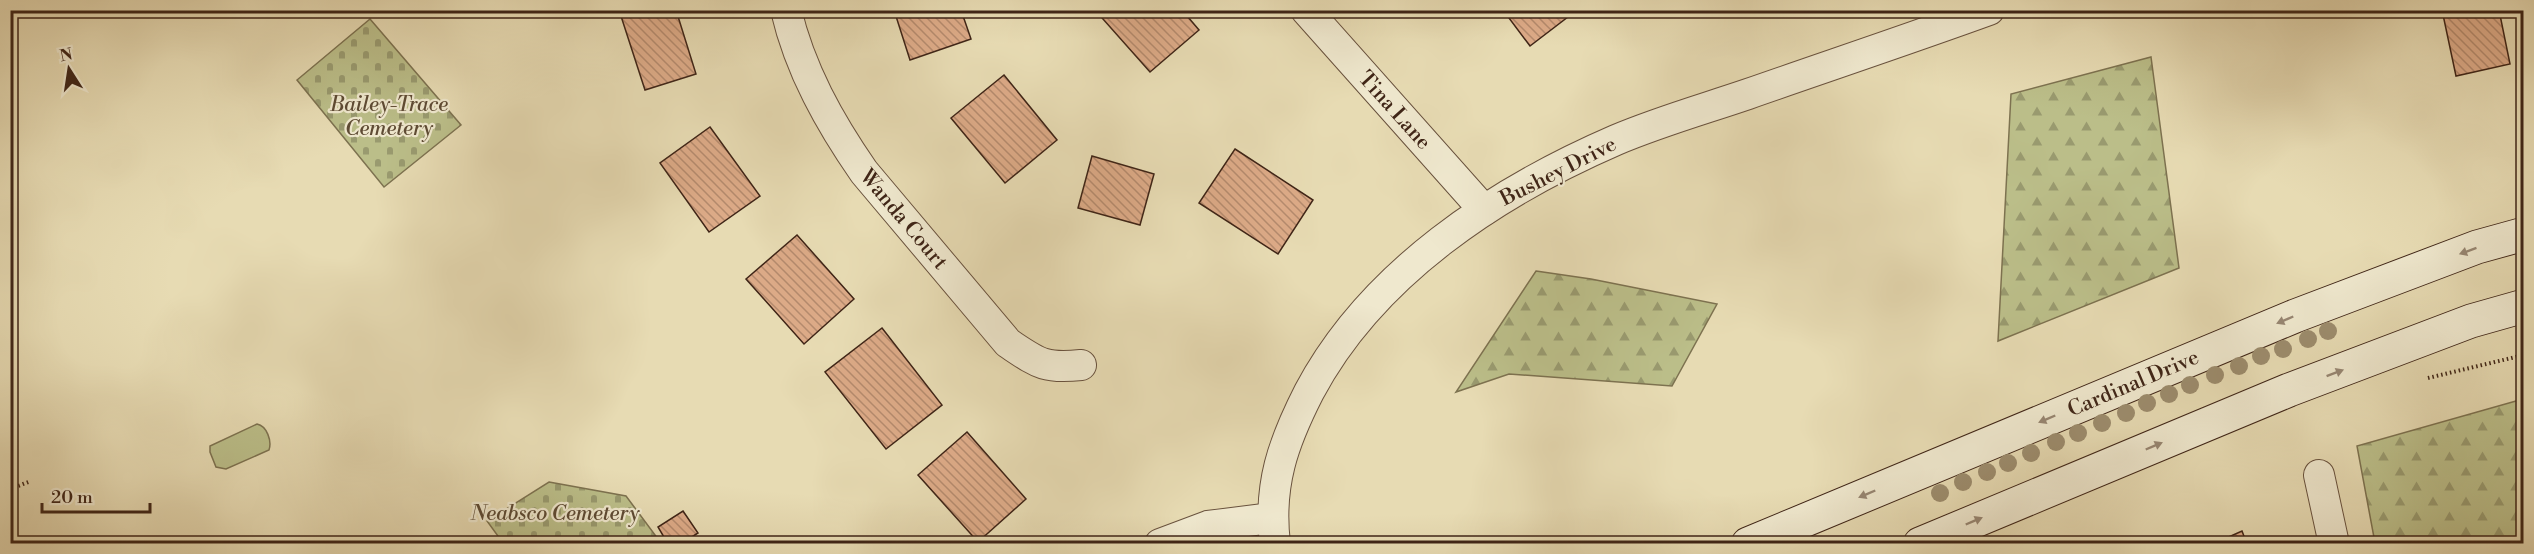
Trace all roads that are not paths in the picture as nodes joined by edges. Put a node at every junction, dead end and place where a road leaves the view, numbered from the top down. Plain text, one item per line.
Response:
1 (786, 10) edge
2 (1306, 10) edge
3 (1989, 10) edge
4 (1484, 210) junction
5 (2523, 234) edge
6 (2523, 306) edge
7 (1081, 365) dead end
8 (2319, 475) dead end
9 (1273, 531) edge
10 (1160, 543) edge
11 (1748, 543) edge
12 (1920, 543) edge
13 (2334, 543) edge

1 - 7 street, Wanda Court
2 - 4 street, Tina Lane
3 - 4 street, Bushey Drive
4 - 9 street, Bushey Drive
5 -> 11 main road, Cardinal Drive
12 -> 6 main road
8 - 13 street
9 - 10 street

